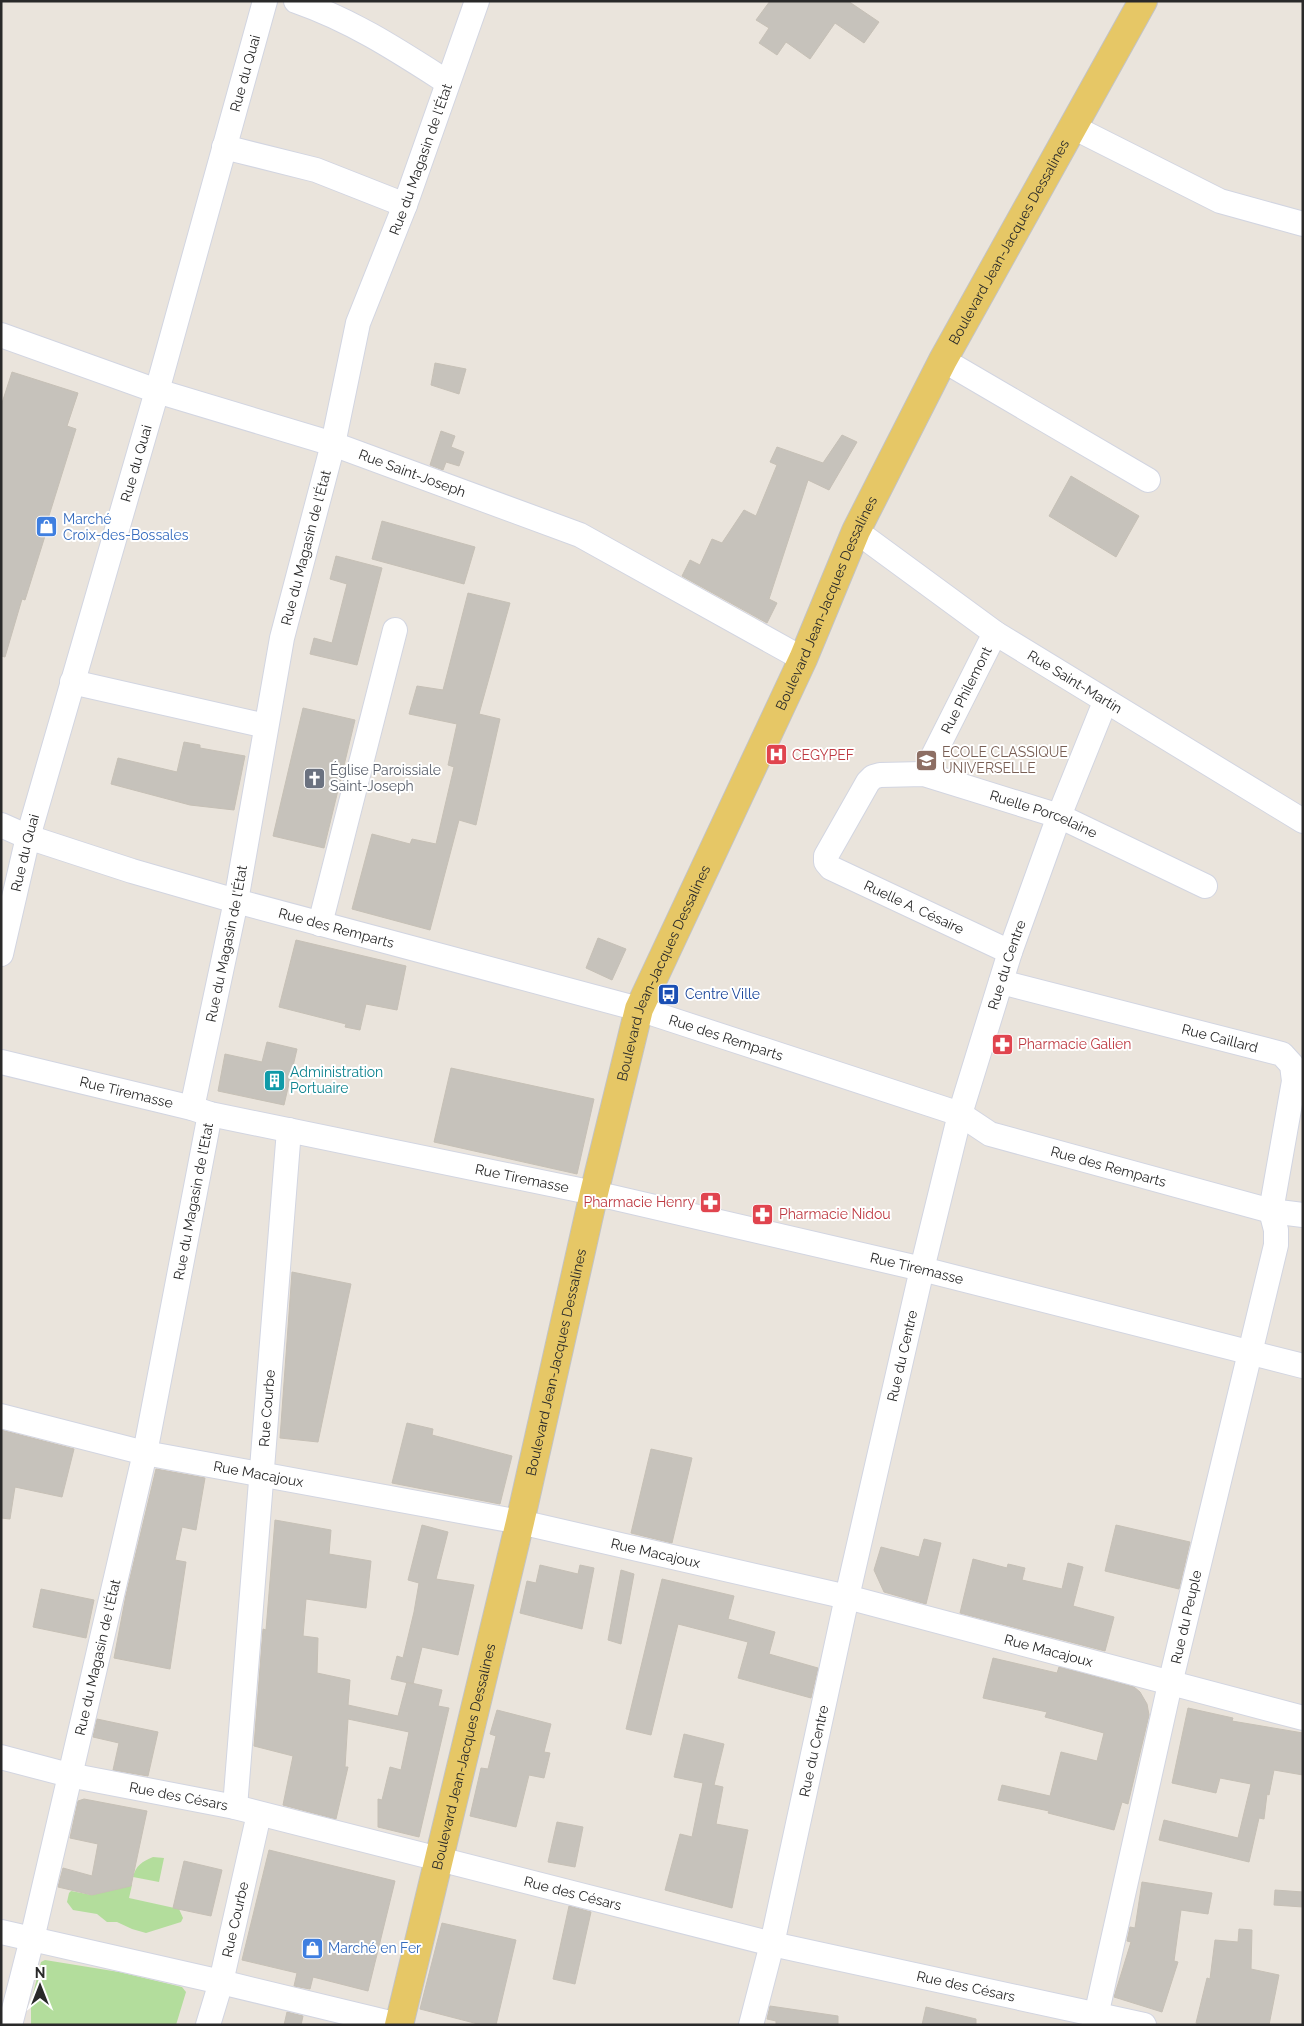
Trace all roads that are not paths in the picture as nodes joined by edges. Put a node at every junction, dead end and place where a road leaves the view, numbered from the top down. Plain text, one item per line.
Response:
1 (265, 1) edge
2 (296, 1) edge
3 (477, 1) edge
4 (1143, 1) edge
5 (447, 82) junction
6 (1073, 127) junction
7 (224, 147) junction
8 (404, 205) junction
9 (1303, 224) edge
10 (1, 335) edge
11 (943, 360) junction
12 (157, 390) junction
13 (333, 444) junction
14 (1148, 480) dead end
15 (856, 531) junction
16 (395, 630) dead end
17 (995, 633) junction
18 (803, 659) junction
19 (72, 682) junction
20 (1105, 702) junction
21 (266, 726) junction
22 (924, 774) junction
23 (1059, 816) junction
24 (1303, 821) edge
25 (1, 825) edge
26 (28, 837) junction
27 (826, 856) joint
28 (1205, 886) dead end
29 (236, 902) junction
30 (320, 924) junction
31 (1010, 952) junction
32 (1, 954) edge
33 (1001, 982) junction
34 (639, 1009) junction
35 (1, 1062) edge
36 (201, 1111) junction
37 (960, 1114) junction
38 (289, 1130) junction
39 (594, 1193) junction
40 (1271, 1211) junction
41 (1303, 1215) edge
42 (922, 1269) junction
43 (176, 1289) joint
44 (1249, 1353) junction
45 (1303, 1366) edge
46 (1, 1416) edge
47 (145, 1453) junction
48 (261, 1474) junction
49 (520, 1522) junction
50 (847, 1597) junction
51 (1170, 1684) junction
52 (1303, 1718) edge
53 (1, 1757) edge
54 (69, 1775) junction
55 (235, 1807) junction
56 (259, 1814) junction
57 (439, 1858) junction
58 (1, 1932) edge
59 (32, 1939) junction
60 (772, 1944) junction
61 (221, 1982) junction
62 (1096, 2019) edge
63 (10, 2025) edge
64 (208, 2025) edge
65 (398, 2025) edge
66 (751, 2025) edge
67 (1144, 2025) edge

1 - 7 street, Rue du Quai
2 - 5 street
3 - 5 street, Rue du Magasin de l'État
4 - 6 main road, Boulevard Jean-Jacques Dessalines
5 - 8 street, Rue du Magasin de l'État
6 - 9 street
6 - 11 main road, Boulevard Jean-Jacques Dessalines
7 - 8 street
7 - 12 street, Rue du Quai
8 - 13 street, Rue du Magasin de l'État
10 - 12 street, Rue Saint-Joseph
11 - 14 street
11 - 15 main road, Boulevard Jean-Jacques Dessalines
12 - 13 street, Rue Saint-Joseph
12 - 19 street, Rue du Quai
13 - 18 street, Rue Saint-Joseph
13 - 21 street, Rue du Magasin de l'État
15 - 17 street, Rue Saint-Martin
15 - 18 main road, Boulevard Jean-Jacques Dessalines
16 - 30 street
17 - 20 street, Rue Saint-Martin
17 - 22 street, Rue Philemont
18 - 34 main road, Boulevard Jean-Jacques Dessalines
19 - 21 street
19 - 26 street, Rue du Quai
20 - 23 street, Rue du Centre
20 - 24 street, Rue Saint-Martin
21 - 29 street, Rue du Magasin de l'État
22 - 23 street, Ruelle Porcelaine
22 - 27 street, Ruelle Porcelaine
23 - 28 street, Ruelle Porcelaine
23 - 31 street, Rue du Centre
25 - 26 street, Rue des Remparts
26 - 29 street, Rue des Remparts
26 - 32 street, Rue du Quai
27 - 31 street, Ruelle A. Césaire
29 - 30 street, Rue des Remparts
29 - 36 street, Rue du Magasin de l'État
30 - 34 street, Rue des Remparts
31 - 33 street, Rue du Centre
33 - 37 street, Rue du Centre
33 - 40 street, Rue Caillard
34 - 37 street, Rue des Remparts
34 - 39 main road, Boulevard Jean-Jacques Dessalines
35 - 36 street, Rue Tiremasse
36 - 38 street, Rue Tiremasse
36 - 43 street, Rue du Magasin de l'Etat
37 - 40 street, Rue des Remparts
37 - 42 street, Rue du Centre
38 - 39 street, Rue Tiremasse
38 - 48 street, Rue Courbe
39 - 42 street, Rue Tiremasse
39 - 49 main road, Boulevard Jean-Jacques Dessalines
40 - 41 street, Rue des Remparts
40 - 44 street, Rue du Peuple
42 - 44 street, Rue Tiremasse
42 - 50 street, Rue du Centre
43 - 47 street, Rue du Magasin de l'État
44 - 45 street, Rue Tiremasse
44 - 51 street, Rue du Peuple
46 - 47 street, Rue Macajoux
47 - 48 street, Rue Macajoux
47 - 54 street, Rue du Magasin de l'État
48 - 49 street, Rue Macajoux
48 - 55 street, Rue Courbe
49 - 50 street, Rue Macajoux
49 - 57 main road, Boulevard Jean-Jacques Dessalines
50 - 51 street, Rue Macajoux
50 - 60 street, Rue du Centre
51 - 52 street, Rue Macajoux
51 - 62 street, Rue du Peuple
53 - 54 street, Rue des Césars
54 - 55 street, Rue des Césars
54 - 59 street, Rue du Magasin de l'État
55 - 56 street, Rue des Césars
56 - 57 street, Rue des Césars
56 - 61 street, Rue Courbe
57 - 60 street, Rue des Césars
57 - 65 main road, Boulevard Jean-Jacques Dessalines
58 - 59 street
59 - 61 street
59 - 63 street, Rue du Magasin de l'État
60 - 62 street, Rue des Césars
60 - 66 street, Rue du Centre
61 - 64 street, Rue Courbe
61 - 65 street
62 - 67 street, Rue des Césars

